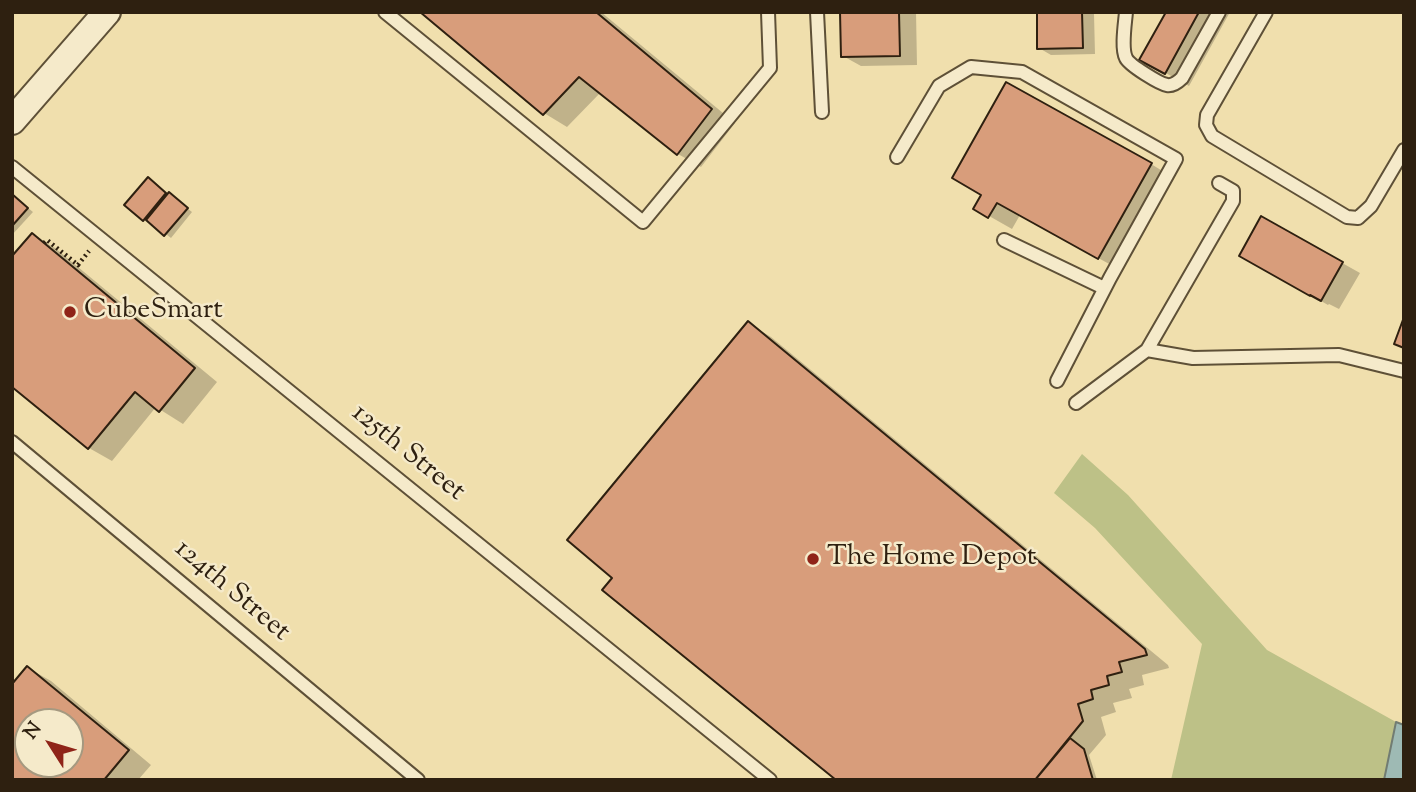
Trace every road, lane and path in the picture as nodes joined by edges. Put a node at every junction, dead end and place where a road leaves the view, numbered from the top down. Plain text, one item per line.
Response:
1 (107, 12) edge
2 (385, 12) edge
3 (768, 12) edge
4 (817, 12) edge
5 (1126, 12) edge
6 (1219, 12) edge
7 (1266, 12) edge
8 (822, 112) dead end
9 (12, 121) edge
10 (1404, 150) edge
11 (897, 157) dead end
12 (12, 167) edge
13 (1392, 171) junction
14 (1404, 178) edge
15 (1219, 183) dead end
16 (100, 238) junction
17 (1004, 240) dead end
18 (44, 243) dead end
19 (1104, 288) junction
20 (1147, 351) junction
21 (1404, 371) edge
22 (1057, 381) dead end
23 (1076, 403) dead end
24 (12, 442) edge
25 (418, 780) edge
26 (770, 780) edge

1 - 9 street
2 - 3 lane
4 - 8 lane
5 - 6 lane
7 - 13 lane
10 - 13 lane
11 - 19 lane
12 - 16 lane, 125th Street
13 - 14 lane
15 - 20 lane
16 - 18 path
16 - 26 lane, 125th Street
17 - 19 lane
19 - 22 lane
20 - 21 lane
20 - 23 lane
24 - 25 lane, 124th Street

